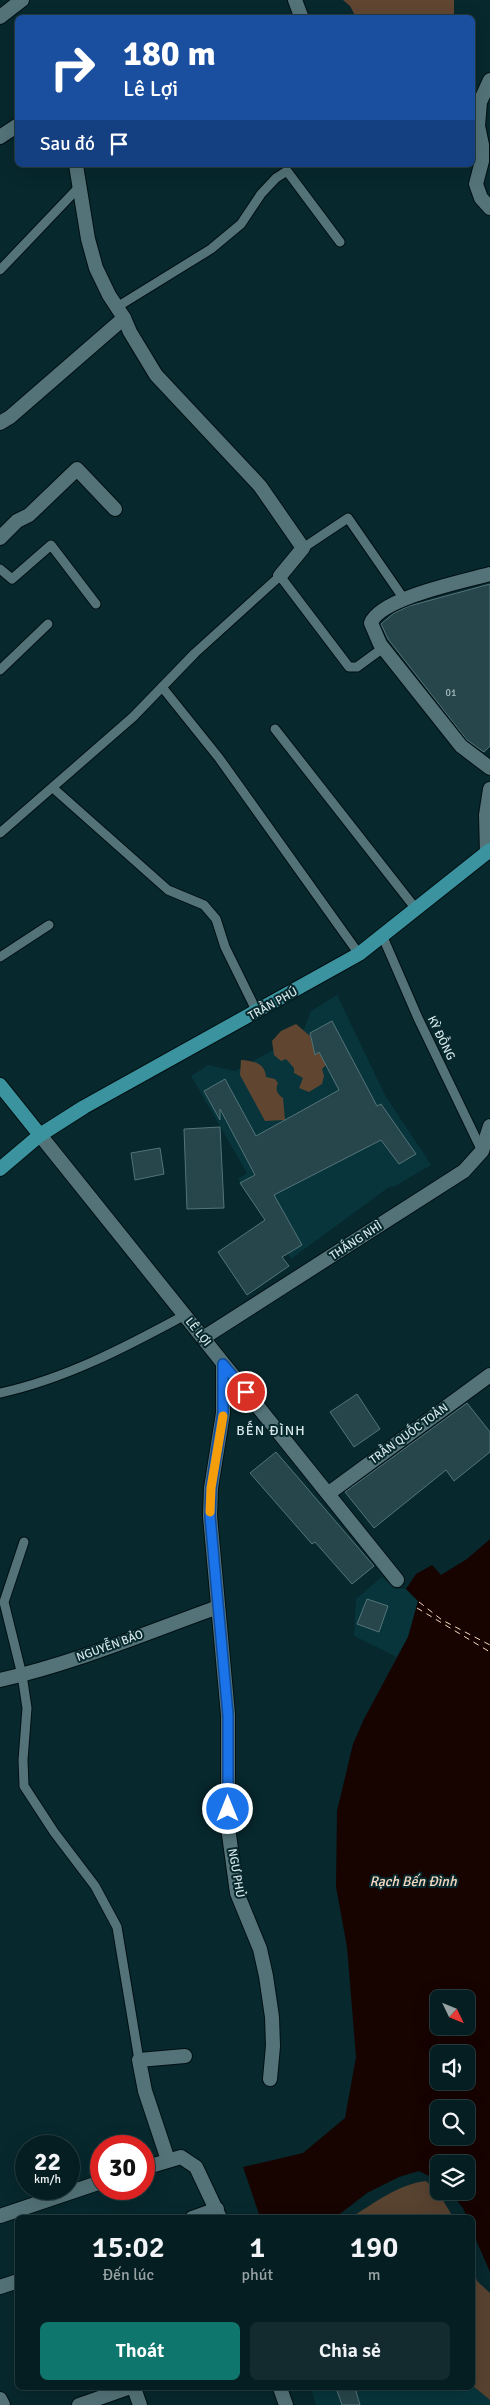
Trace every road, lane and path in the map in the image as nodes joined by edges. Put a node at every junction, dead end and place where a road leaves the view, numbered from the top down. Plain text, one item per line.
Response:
1 (22, 0) edge
2 (294, 0) edge
3 (301, 15) edge
4 (0, 17) edge
5 (490, 80) edge
6 (15, 127) edge
7 (0, 137) edge
8 (76, 167) edge
9 (80, 186) junction
10 (490, 208) edge
11 (340, 242) dead end
12 (0, 270) edge
13 (121, 312) junction
14 (0, 423) edge
15 (115, 509) dead end
16 (0, 538) edge
17 (303, 548) junction
18 (0, 569) edge
19 (490, 574) edge
20 (280, 576) junction
21 (404, 600) junction
22 (96, 604) dead end
23 (48, 624) dead end
24 (383, 648) junction
25 (0, 670) edge
26 (162, 686) junction
27 (275, 729) dead end
28 (490, 768) edge
29 (53, 788) junction
30 (490, 789) edge
31 (0, 833) edge
32 (488, 851) edge
33 (416, 909) junction
34 (49, 925) dead end
35 (382, 935) junction
36 (359, 954) junction
37 (0, 956) edge
38 (257, 1012) junction
39 (0, 1085) edge
40 (490, 1126) edge
41 (40, 1135) junction
42 (482, 1151) junction
43 (0, 1169) edge
44 (185, 1316) junction
45 (203, 1338) junction
46 (223, 1364) junction
47 (490, 1375) edge
48 (0, 1393) edge
49 (329, 1493) junction
50 (24, 1542) dead end
51 (397, 1580) dead end
52 (218, 1607) junction
53 (22, 1675) junction
54 (0, 1680) edge
55 (185, 2056) dead end
56 (139, 2060) junction
57 (270, 2079) dead end
58 (168, 2160) junction
59 (155, 2164) edge
60 (90, 2186) edge
61 (219, 2213) edge
62 (0, 2216) edge
63 (15, 2282) edge
64 (0, 2287) edge
65 (122, 2390) edge
66 (135, 2390) edge
67 (281, 2390) edge
68 (0, 2399) edge
69 (3, 2405) edge
70 (79, 2405) edge
71 (140, 2405) edge
72 (286, 2405) edge

1 - 4 street
2 - 3 street
5 - 10 street
6 - 7 street
8 - 9 street
9 - 12 lane
9 - 13 street
11 - 13 lane
13 - 14 street
13 - 17 street
15 - 16 street
17 - 20 street
17 - 21 lane
18 - 22 lane
19 - 21 street
20 - 24 lane
20 - 26 lane
21 - 24 street
23 - 25 lane
24 - 28 street
26 - 29 lane
26 - 36 lane
27 - 33 lane
29 - 31 lane
29 - 38 lane
30 - 32 street
32 - 33 main road, TRẦN PHÚ
33 - 35 main road, TRẦN PHÚ
34 - 37 lane
35 - 36 main road, TRẦN PHÚ
35 - 42 lane, KỲ ĐỒNG
36 - 38 main road, TRẦN PHÚ
38 - 41 main road, TRẦN PHÚ
39 - 41 main road, LÊ LỢI
40 - 42 street, THẮNG NHÌ
41 - 43 main road, TRẦN PHÚ
41 - 44 street, LÊ LỢI
42 - 45 street, THẮNG NHÌ
44 - 45 street, LÊ LỢI
44 - 48 lane
45 - 46 street, LÊ LỢI
46 - 49 street, LÊ LỢI
46 - 52 street, NGƯ PHỦ
47 - 49 street, TRẦN QUỐC TOẢN
49 - 51 street, LÊ LỢI
50 - 53 lane
52 - 53 street, NGUYỄN BẢO
52 - 57 street, NGƯ PHỦ
53 - 54 street, NGUYỄN BẢO
53 - 56 lane
55 - 56 street
56 - 58 street
58 - 59 street
58 - 61 street
60 - 62 street
63 - 64 street
65 - 70 street
66 - 71 street
67 - 72 street
68 - 69 street

